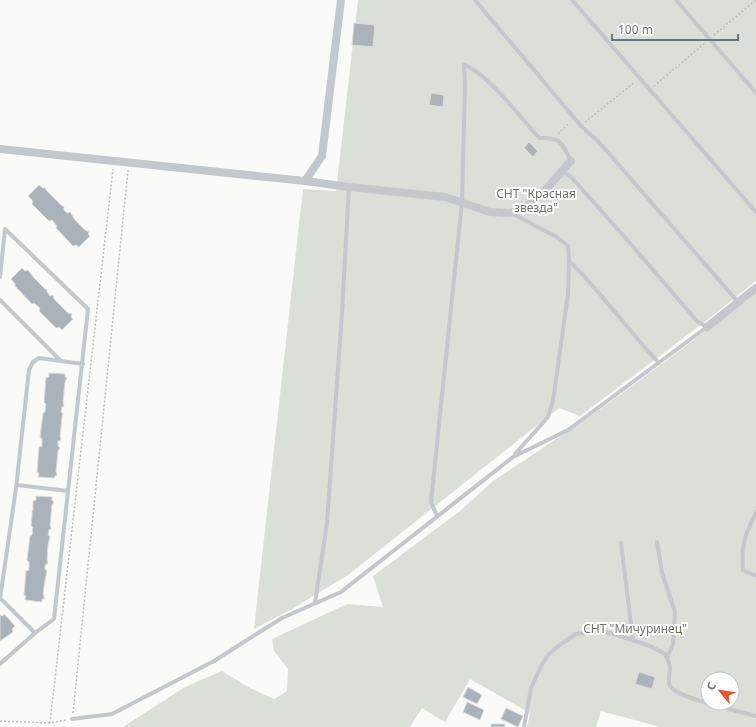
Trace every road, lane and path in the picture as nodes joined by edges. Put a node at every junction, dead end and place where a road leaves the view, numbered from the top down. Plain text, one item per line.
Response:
1 (341, 0) edge
2 (475, 0) edge
3 (572, 0) edge
4 (676, 0) edge
5 (756, 0) edge
6 (710, 39) junction
7 (640, 78) junction
8 (650, 90) junction
9 (756, 93) edge
10 (574, 118) junction
11 (581, 126) junction
12 (551, 137) junction
13 (0, 149) edge
14 (114, 161) junction
15 (571, 161) joint
16 (129, 162) junction
17 (562, 171) junction
18 (305, 181) junction
19 (349, 188) junction
20 (462, 202) junction
21 (756, 212) edge
22 (510, 213) junction
23 (569, 261) junction
24 (0, 277) edge
25 (756, 288) edge
26 (0, 300) edge
27 (738, 302) junction
28 (707, 327) junction
29 (61, 361) junction
30 (659, 363) junction
31 (83, 364) junction
32 (513, 457) junction
33 (17, 485) junction
34 (68, 491) junction
35 (756, 512) edge
36 (437, 516) junction
37 (621, 542) dead end
38 (657, 542) dead end
39 (756, 576) edge
40 (0, 599) edge
41 (315, 603) junction
42 (35, 633) junction
43 (632, 640) junction
44 (667, 658) junction
45 (0, 664) edge
46 (756, 716) edge
47 (72, 719) junction
48 (0, 721) edge
49 (50, 724) junction
50 (524, 727) edge

1 - 18 street
2 - 10 lane
3 - 7 lane
4 - 6 lane
5 - 6 path
6 - 8 path
6 - 9 lane
7 - 8 lane
7 - 11 path
8 - 21 lane
10 - 11 lane
10 - 12 path
11 - 27 lane
12 - 15 lane
12 - 20 lane
13 - 14 street
14 - 16 street
14 - 49 path
15 - 17 street
16 - 18 street
16 - 47 path
17 - 22 street
17 - 28 lane
18 - 19 street
19 - 20 street
19 - 41 lane
20 - 22 street
20 - 36 lane
22 - 23 lane
23 - 30 lane
23 - 32 lane
24 - 31 lane
25 - 27 street
26 - 29 lane
27 - 28 street
28 - 30 lane
29 - 31 lane
29 - 33 lane
30 - 32 lane
31 - 34 lane
32 - 36 lane
33 - 34 lane
33 - 40 lane
34 - 42 lane
35 - 39 lane
36 - 41 lane
37 - 43 lane
38 - 44 lane
40 - 42 lane
41 - 47 lane
42 - 45 lane
43 - 44 lane
43 - 50 lane
44 - 46 lane
47 - 49 path
48 - 49 path

